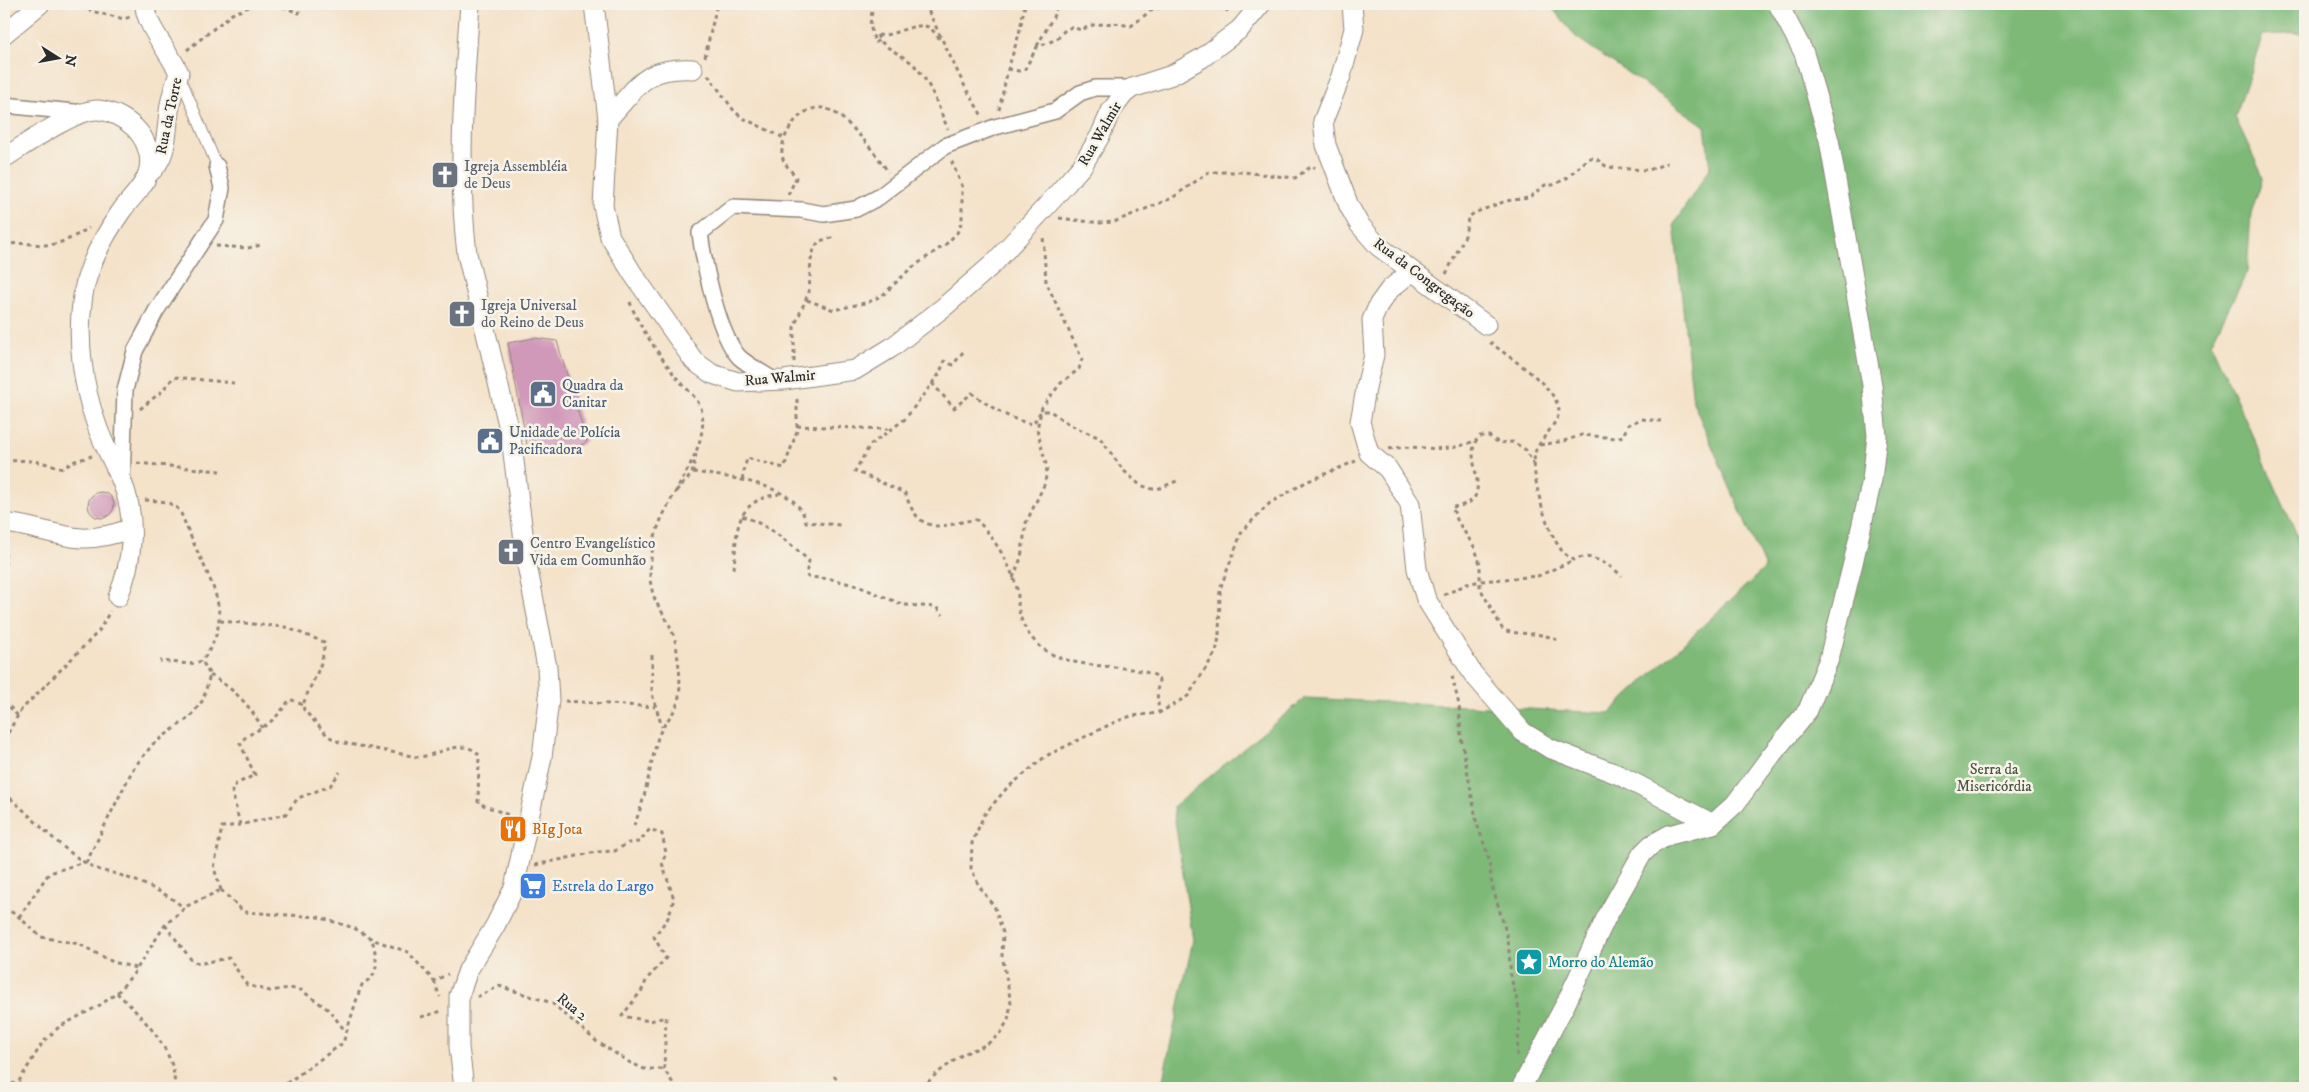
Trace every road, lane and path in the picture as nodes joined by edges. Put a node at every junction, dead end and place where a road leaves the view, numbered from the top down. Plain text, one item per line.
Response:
1 (40, 4) edge
2 (81, 4) edge
3 (256, 4) edge
4 (275, 4) edge
5 (300, 4) edge
6 (470, 4) edge
7 (594, 4) edge
8 (717, 4) edge
9 (873, 4) edge
10 (925, 4) edge
11 (1025, 4) edge
12 (1058, 4) edge
13 (1191, 4) edge
14 (1202, 4) edge
15 (1261, 4) edge
16 (1352, 4) edge
17 (1778, 4) edge
18 (145, 9) edge
19 (1240, 29) junction
20 (4, 34) edge
21 (879, 40) junction
22 (944, 43) junction
23 (1037, 47) junction
24 (177, 67) junction
25 (696, 69) junction
26 (1008, 69) junction
27 (1132, 88) junction
28 (4, 105) edge
29 (86, 113) junction
30 (608, 119) junction
31 (992, 128) junction
32 (784, 138) junction
33 (950, 145) junction
34 (4, 158) edge
35 (1667, 163) dead end
36 (217, 166) joint
37 (148, 174) junction
38 (1338, 175) junction
39 (796, 178) dead end
40 (895, 185) junction
41 (1040, 217) junction
42 (96, 223) dead end
43 (836, 236) dead end
44 (200, 244) junction
45 (4, 245) edge
46 (260, 245) dead end
47 (1411, 272) junction
48 (1440, 291) junction
49 (627, 295) dead end
50 (807, 300) junction
51 (1486, 325) joint
52 (963, 352) dead end
53 (795, 378) junction
54 (774, 380) junction
55 (234, 383) dead end
56 (932, 383) junction
57 (125, 410) junction
58 (1041, 411) junction
59 (1661, 422) dead end
60 (797, 426) junction
61 (888, 430) junction
62 (1474, 440) junction
63 (1539, 445) junction
64 (697, 447) junction
65 (1369, 453) junction
66 (117, 459) junction
67 (4, 462) edge
68 (1534, 466) junction
69 (220, 471) dead end
70 (693, 472) junction
71 (742, 480) junction
72 (1179, 480) dead end
73 (125, 491) junction
74 (674, 493) junction
75 (780, 494) junction
76 (742, 516) junction
77 (9, 524) edge
78 (840, 525) dead end
79 (130, 529) junction
80 (1574, 560) junction
81 (734, 569) dead end
82 (1622, 576) dead end
83 (1013, 578) junction
84 (1480, 581) junction
85 (4, 582) edge
86 (1441, 596) dead end
87 (118, 597) joint
88 (943, 615) dead end
89 (220, 621) junction
90 (1557, 640) dead end
91 (652, 655) dead end
92 (160, 661) dead end
93 (202, 661) junction
94 (1451, 674) dead end
95 (210, 675) junction
96 (549, 700) junction
97 (4, 701) edge
98 (303, 705) junction
99 (655, 707) junction
100 (1159, 713) junction
101 (18, 716) junction
102 (662, 727) junction
103 (262, 728) junction
104 (4, 740) edge
105 (340, 772) dead end
106 (4, 793) edge
107 (528, 822) junction
108 (1713, 824) junction
109 (634, 825) dead end
110 (240, 826) junction
111 (85, 862) junction
112 (520, 867) junction
113 (220, 890) junction
114 (4, 907) edge
115 (184, 908) junction
116 (20, 917) junction
117 (165, 925) junction
118 (372, 939) junction
119 (136, 968) junction
120 (465, 976) junction
121 (117, 993) junction
122 (458, 1002) junction
123 (421, 1018) dead end
124 (346, 1032) junction
125 (1516, 1059) dead end
126 (664, 1069) junction
127 (834, 1076) dead end
128 (293, 1077) junction
129 (4, 1088) edge
130 (174, 1088) edge
131 (280, 1088) edge
132 (304, 1088) edge
133 (464, 1088) edge
134 (676, 1088) edge
135 (845, 1088) edge
136 (922, 1088) edge
137 (1521, 1088) edge

1 - 20 street
2 - 18 path
3 - 24 path
4 - 5 path
6 - 96 street
7 - 30 street, Rua Walmir
8 - 25 path
9 - 21 path
10 - 22 path
11 - 26 path
12 - 23 path
13 - 23 path
14 - 19 path
15 - 19 street
16 - 38 street, Rua da Congregação
17 - 108 street
18 - 24 street, Rua da Torre
19 - 27 street
21 - 22 path
21 - 33 path
22 - 31 path
23 - 26 path
24 - 36 lane
24 - 37 street, Rua da Torre
25 - 30 street
25 - 32 path
26 - 31 path
27 - 31 street
27 - 41 street, Rua Walmir
28 - 29 street
29 - 34 street
29 - 37 street
30 - 54 street, Rua Walmir
31 - 33 street
32 - 39 path
32 - 40 path
33 - 40 street
33 - 50 path
35 - 48 path
36 - 44 street
37 - 66 street, Rua da Torre
38 - 41 path
38 - 47 street, Rua da Congregação
40 - 54 street
41 - 53 street, Rua Walmir
41 - 58 path
42 - 45 path
43 - 50 path
44 - 46 path
44 - 57 street
47 - 48 street, Rua da Congregação
47 - 65 street
48 - 51 street, Rua da Congregação
49 - 64 path
50 - 53 path
51 - 63 path
52 - 56 path
53 - 54 street, Rua Walmir
53 - 60 path
55 - 57 path
56 - 58 path
56 - 61 path
57 - 66 street
58 - 72 path
58 - 83 path
59 - 63 path
60 - 61 path
60 - 71 path
61 - 83 path
62 - 65 path
62 - 68 path
62 - 84 path
63 - 68 path
64 - 70 path
64 - 74 path
65 - 100 path
65 - 108 street
66 - 67 path
66 - 69 path
66 - 73 street, Rua da Torre
68 - 80 path
70 - 71 path
70 - 74 path
71 - 75 path
73 - 79 street, Rua da Torre
73 - 89 path
74 - 102 path
75 - 76 path
75 - 78 path
76 - 81 path
76 - 88 path
77 - 79 street
77 - 85 path
79 - 87 street, Rua da Torre
80 - 82 path
80 - 84 path
83 - 100 path
84 - 86 path
84 - 90 path
87 - 101 path
89 - 93 path
89 - 98 path
91 - 99 path
92 - 93 path
93 - 95 path
94 - 125 path
95 - 103 path
95 - 111 path
96 - 99 path
96 - 107 street
97 - 101 path
98 - 103 path
98 - 107 path
99 - 102 path
100 - 136 path
101 - 104 path
102 - 109 path
103 - 110 path
105 - 110 path
106 - 111 path
107 - 112 street
108 - 137 street
110 - 113 path
111 - 115 path
111 - 116 path
112 - 120 street
112 - 126 path
113 - 115 path
113 - 118 path
114 - 116 path
115 - 117 path
116 - 119 path
117 - 119 path
117 - 124 path
118 - 120 path
118 - 124 path
119 - 121 path
120 - 122 street
121 - 129 path
121 - 130 path
122 - 123 path, Rua 2
122 - 126 path, Rua 2
122 - 133 street
124 - 128 path
126 - 134 path
127 - 135 path
128 - 131 path
128 - 132 path

